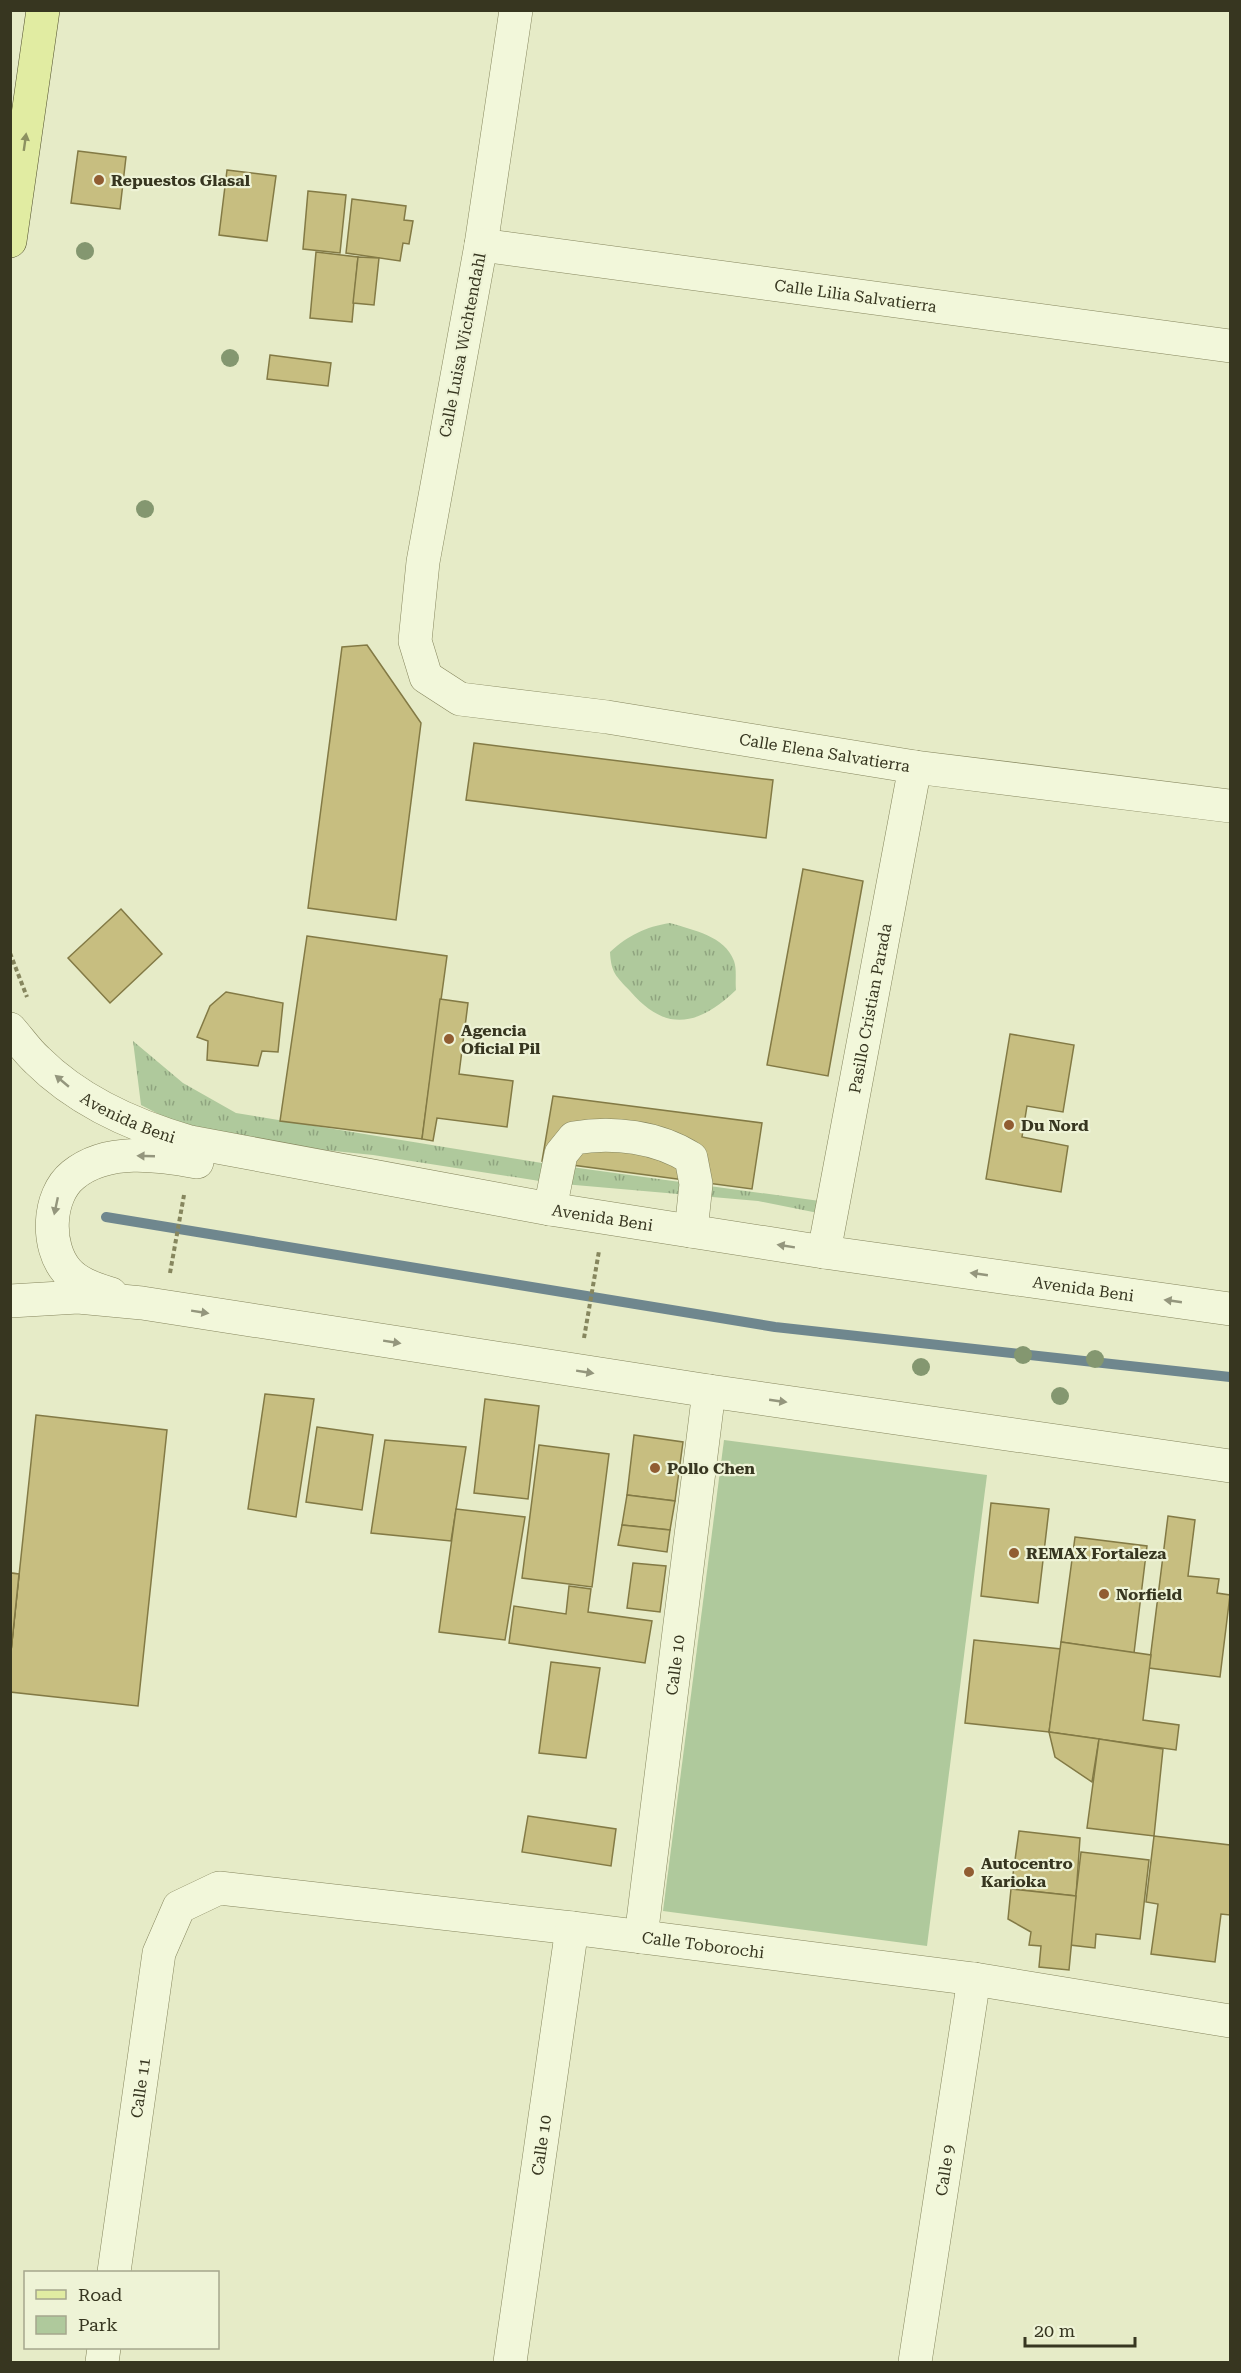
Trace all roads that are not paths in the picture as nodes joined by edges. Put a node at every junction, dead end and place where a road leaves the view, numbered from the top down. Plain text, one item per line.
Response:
1 (43, 10) edge
2 (516, 10) edge
3 (10, 241) edge
4 (481, 245) junction
5 (1230, 346) edge
6 (426, 677) joint
7 (915, 767) junction
8 (1230, 806) edge
9 (10, 1029) edge
10 (543, 1208) junction
11 (691, 1231) junction
12 (824, 1252) junction
13 (10, 1300) edge
14 (142, 1303) junction
15 (1230, 1309) edge
16 (709, 1391) junction
17 (1230, 1466) edge
18 (179, 1907) joint
19 (572, 1928) junction
20 (641, 1937) junction
21 (974, 1979) junction
22 (1230, 2021) edge
23 (114, 2271) edge
24 (510, 2362) edge
25 (915, 2362) edge

3 -> 1 main road
2 - 4 street, Calle Luisa Wichtendahl
4 - 5 street, Calle Lilia Salvatierra
4 - 6 street, Calle Luisa Wichtendahl
6 - 7 street, Calle Elena Salvatierra
7 - 8 street, Calle Elena Salvatierra
7 - 12 street, Pasillo Cristian Parada
10 -> 9 street, Avenida Beni
10 - 11 street, Avenida Beni
10 - 11 street
10 -> 14 street
12 -> 11 street, Avenida Beni
15 -> 12 street, Avenida Beni
13 - 14 street
14 -> 16 street
16 -> 17 street
16 - 20 street, Calle 10
18 - 19 street, Calle Toborochi
18 - 23 street, Calle 11
19 - 20 street, Calle Toborochi
19 - 24 street, Calle 10
20 - 21 street, Calle Toborochi
21 - 22 street, Calle Toborochi
21 - 25 street, Calle 9

